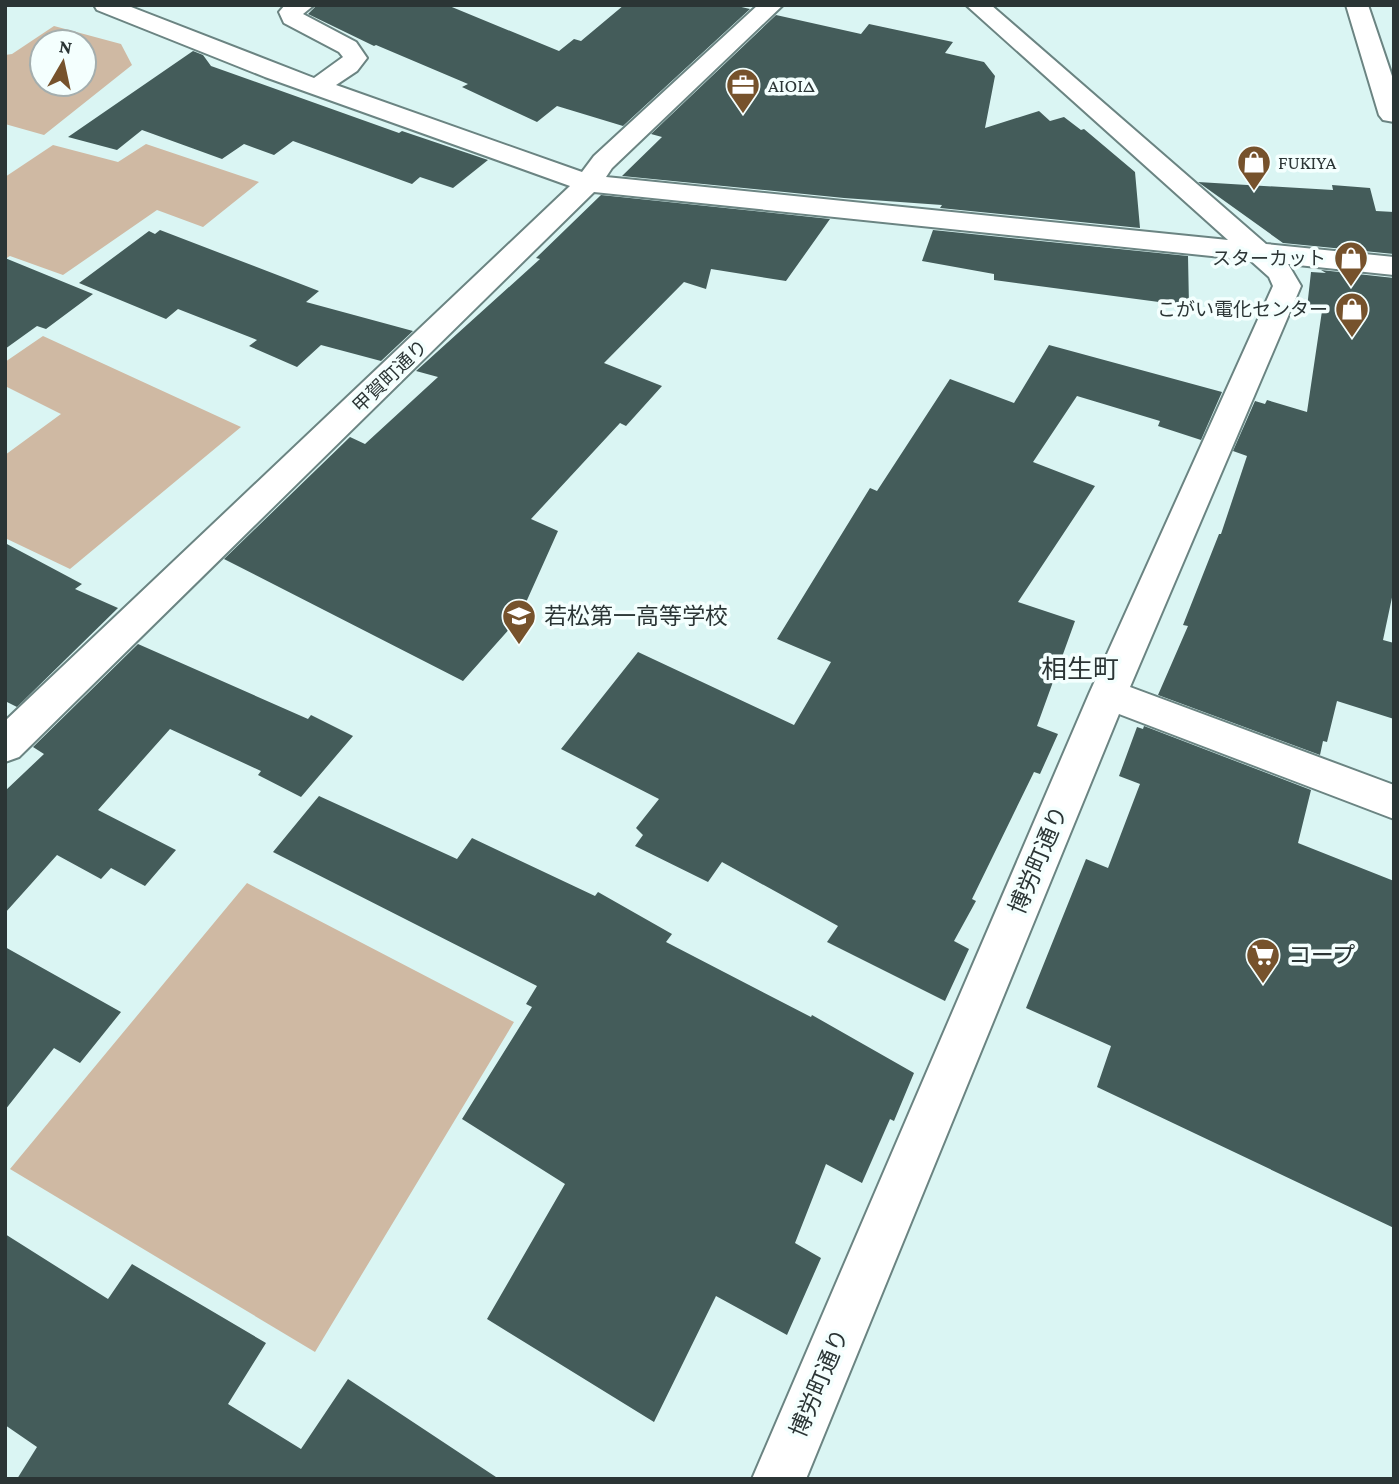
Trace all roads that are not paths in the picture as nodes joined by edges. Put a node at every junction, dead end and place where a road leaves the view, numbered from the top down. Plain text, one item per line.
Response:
1 (105, 5) edge
2 (303, 5) edge
3 (772, 5) edge
4 (977, 5) edge
5 (1357, 5) edge
6 (317, 87) junction
7 (1392, 115) edge
8 (588, 183) junction
9 (1259, 253) junction
10 (1394, 266) edge
11 (1108, 694) junction
12 (5, 746) edge
13 (1394, 802) edge
14 (779, 1479) edge

1 - 6 street
2 - 6 street
3 - 8 street, 甲賀町通り
4 - 9 street
5 - 7 street
6 - 8 street
8 - 9 street
8 - 12 street, 甲賀町通り
9 - 10 street
9 - 11 street, 博労町通り
11 - 13 street
11 - 14 street, 博労町通り

